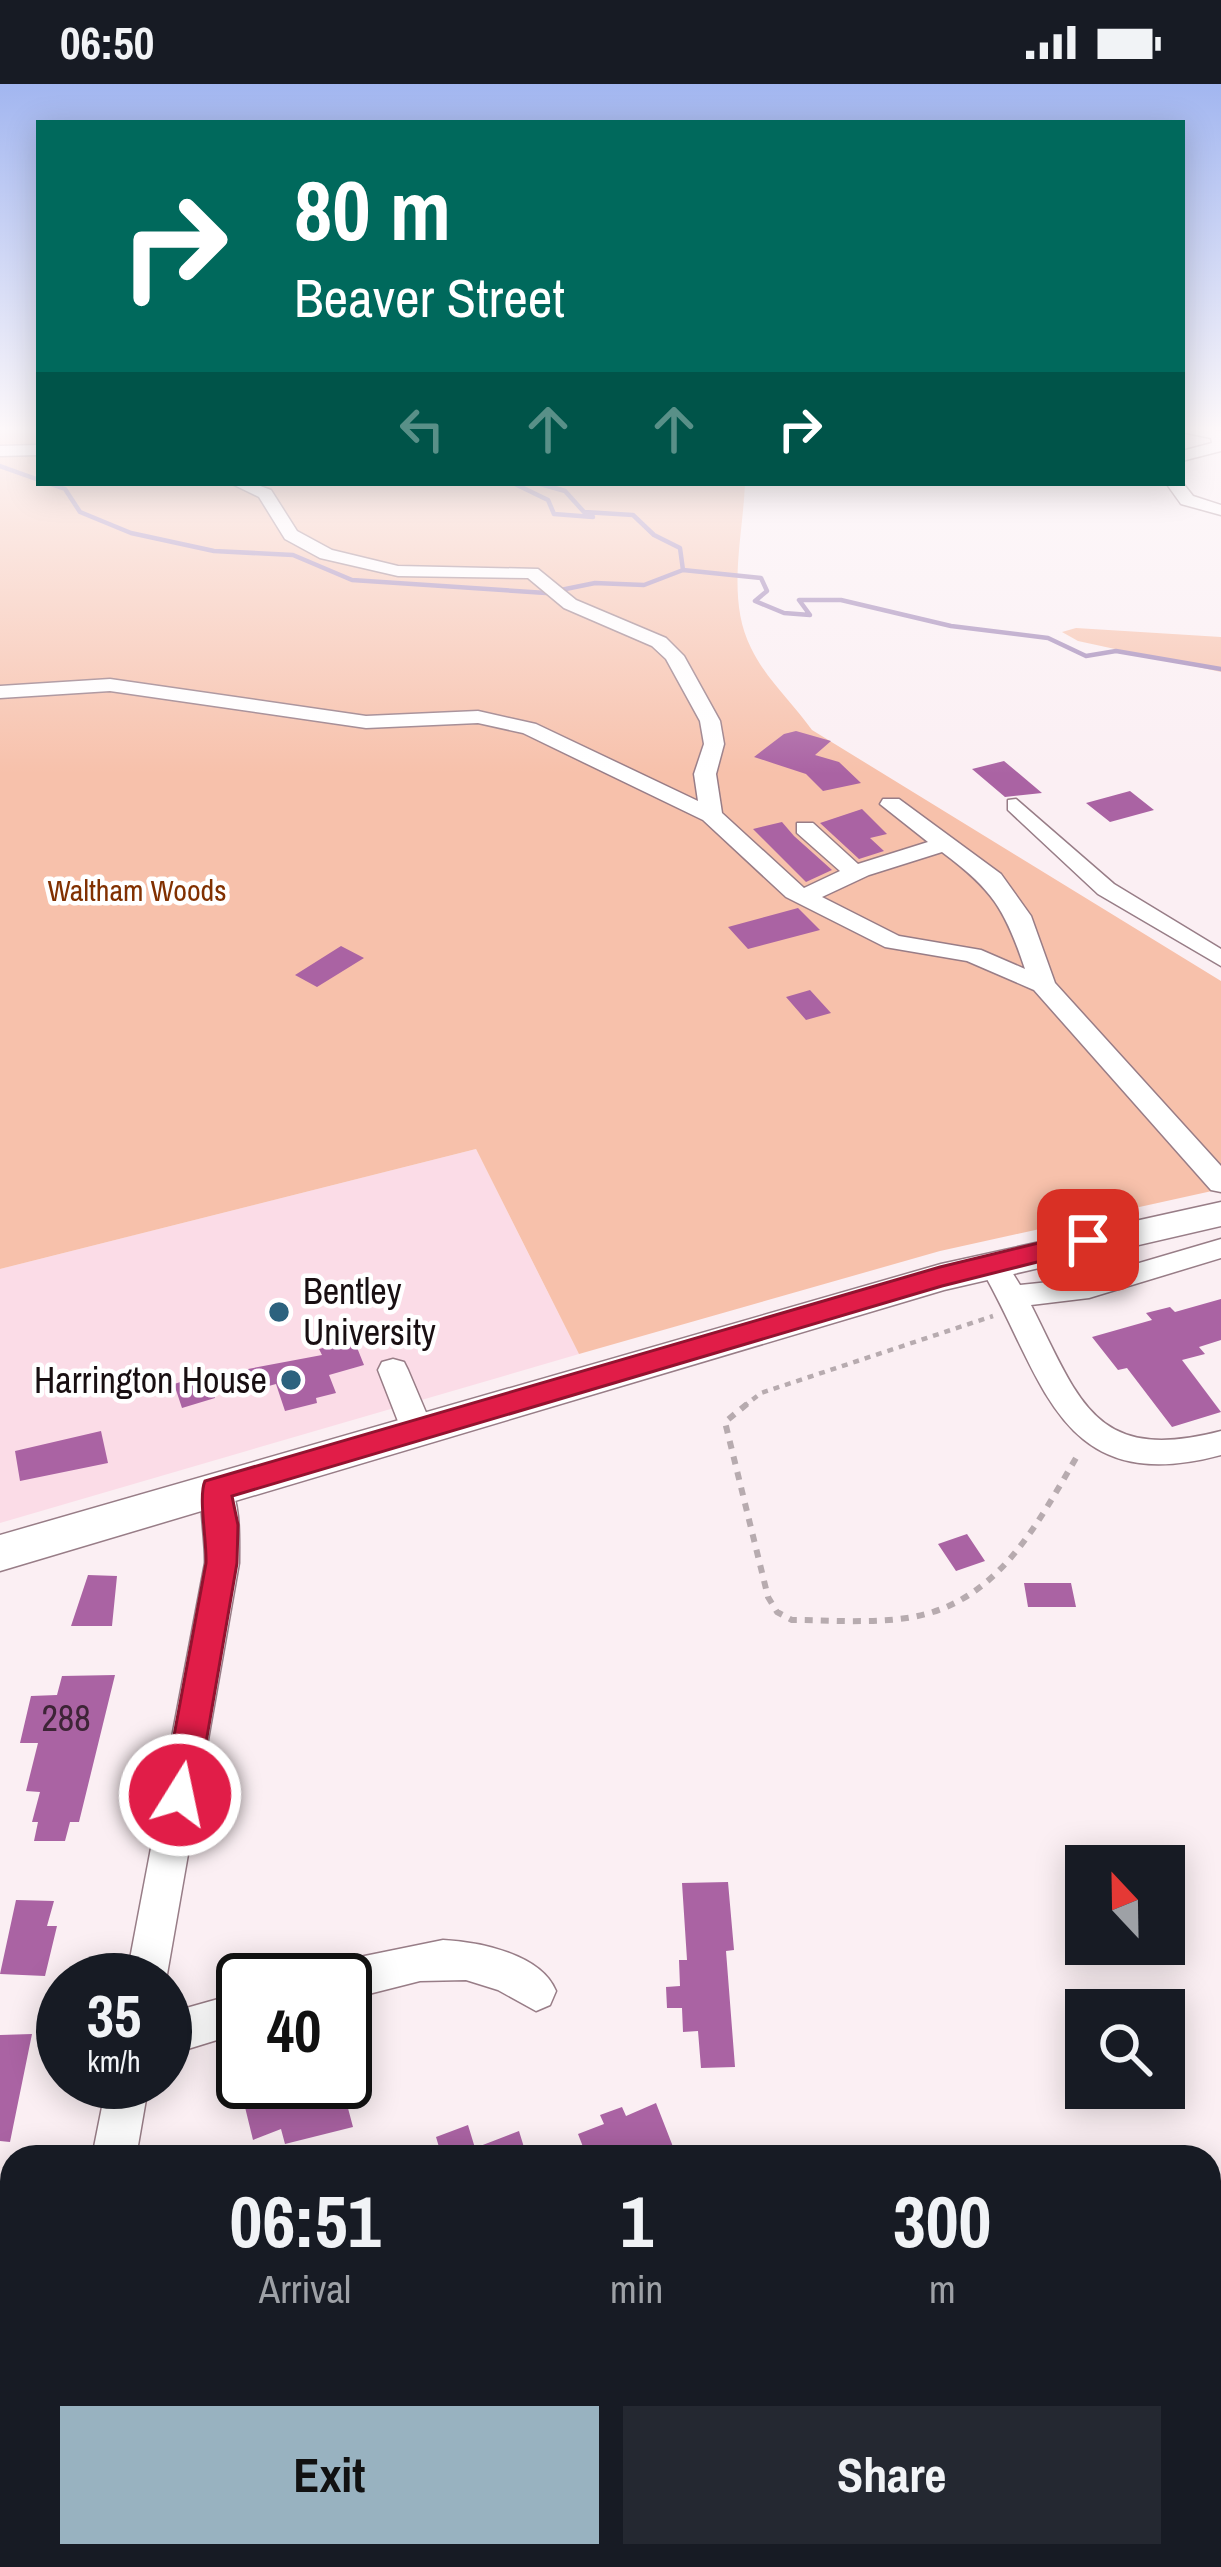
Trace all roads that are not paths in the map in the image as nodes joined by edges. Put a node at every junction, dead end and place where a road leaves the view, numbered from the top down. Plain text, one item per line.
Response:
1 (307, 543) edge
2 (0, 692) edge
3 (891, 804) dead end
4 (1016, 805) dead end
5 (711, 815) junction
6 (805, 828) dead end
7 (943, 844) junction
8 (855, 873) junction
9 (804, 897) junction
10 (1221, 959) edge
11 (1043, 985) junction
12 (1221, 1184) edge
13 (1215, 1233) edge
14 (1009, 1289) junction
15 (392, 1370) dead end
16 (417, 1429) junction
17 (1221, 1443) edge
18 (216, 1489) junction
19 (0, 1553) edge
20 (151, 1953) edge
21 (372, 1974) edge
22 (536, 1990) dead end
23 (123, 2109) edge
24 (116, 2145) edge

1 - 5 street
2 - 5 street
3 - 7 street
4 - 10 street
5 - 9 street
6 - 8 street
7 - 8 street
7 - 11 street
8 - 9 street
9 - 11 street
11 - 12 street
13 - 14 main road
14 - 16 main road
14 - 17 street
15 - 16 street
16 - 18 main road
18 - 19 main road
18 - 20 street
21 - 22 street
23 - 24 street

